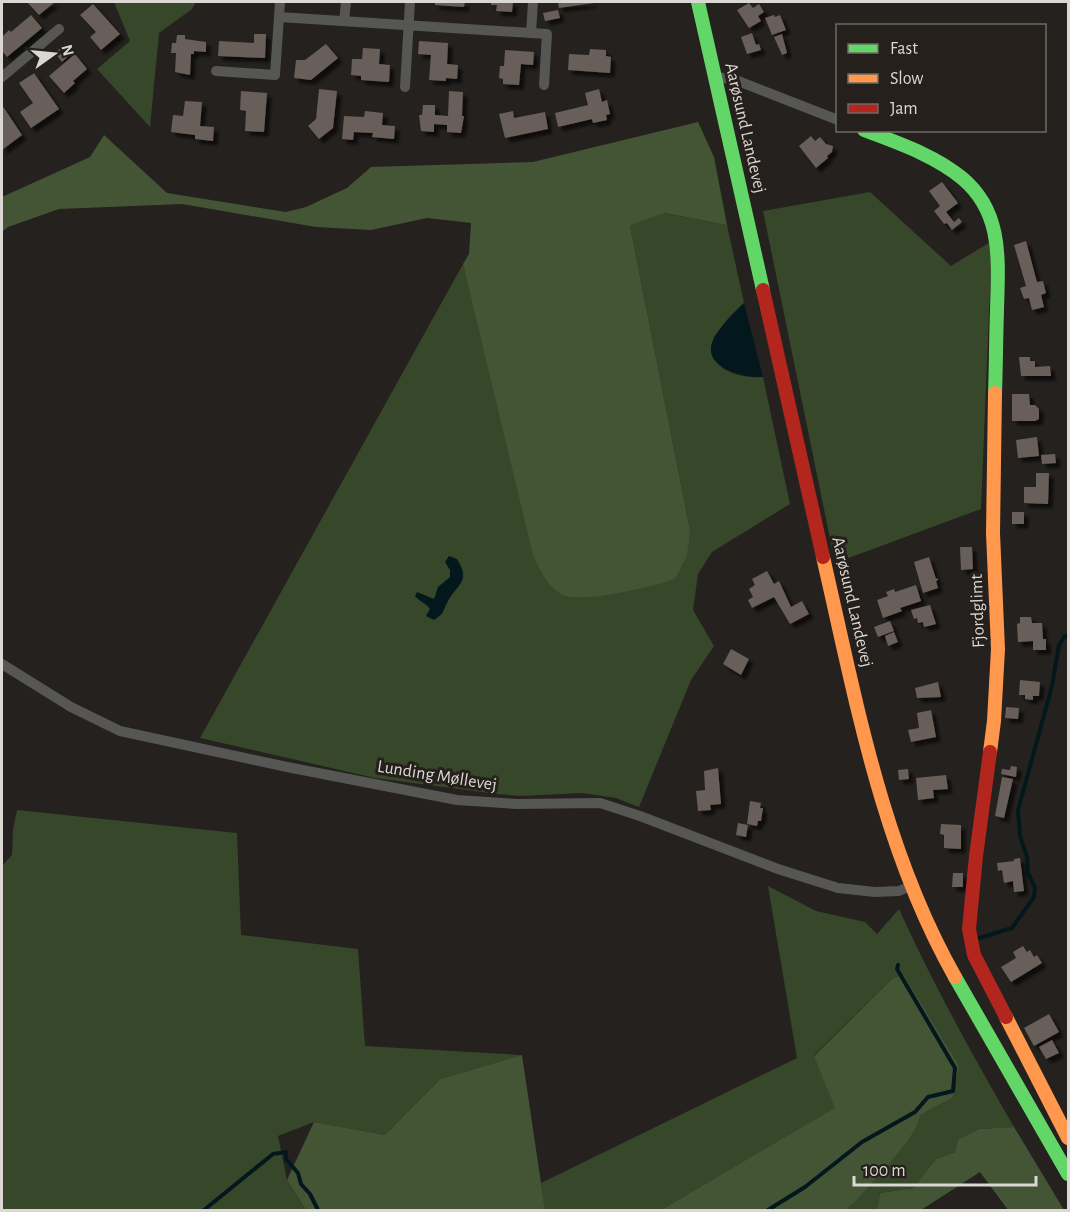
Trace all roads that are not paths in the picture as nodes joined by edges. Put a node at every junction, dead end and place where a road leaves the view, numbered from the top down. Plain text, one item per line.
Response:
1 (280, 2) edge
2 (346, 2) edge
3 (410, 2) edge
4 (532, 2) edge
5 (698, 2) edge
6 (279, 17) junction
7 (344, 21) junction
8 (408, 25) junction
9 (59, 29) dead end
10 (531, 33) junction
11 (216, 71) dead end
12 (2, 77) edge
13 (715, 77) junction
14 (544, 85) dead end
15 (405, 87) dead end
16 (836, 120) edge
17 (869, 132) edge
18 (2, 664) edge
19 (911, 886) junction
20 (1068, 1138) edge
21 (1068, 1174) edge

1 - 6 street
2 - 7 street
3 - 8 street
4 - 10 street
5 - 13 street, Aarøsund Landevej
6 - 7 street
6 - 11 street
7 - 8 street
8 - 10 street
8 - 15 street
9 - 12 street
10 - 14 street
13 - 16 street
13 - 19 street, Aarøsund Landevej
17 - 20 street, Fjordglimt
18 - 19 street, Lunding Møllevej
19 - 21 street, Aarøsund Landevej

